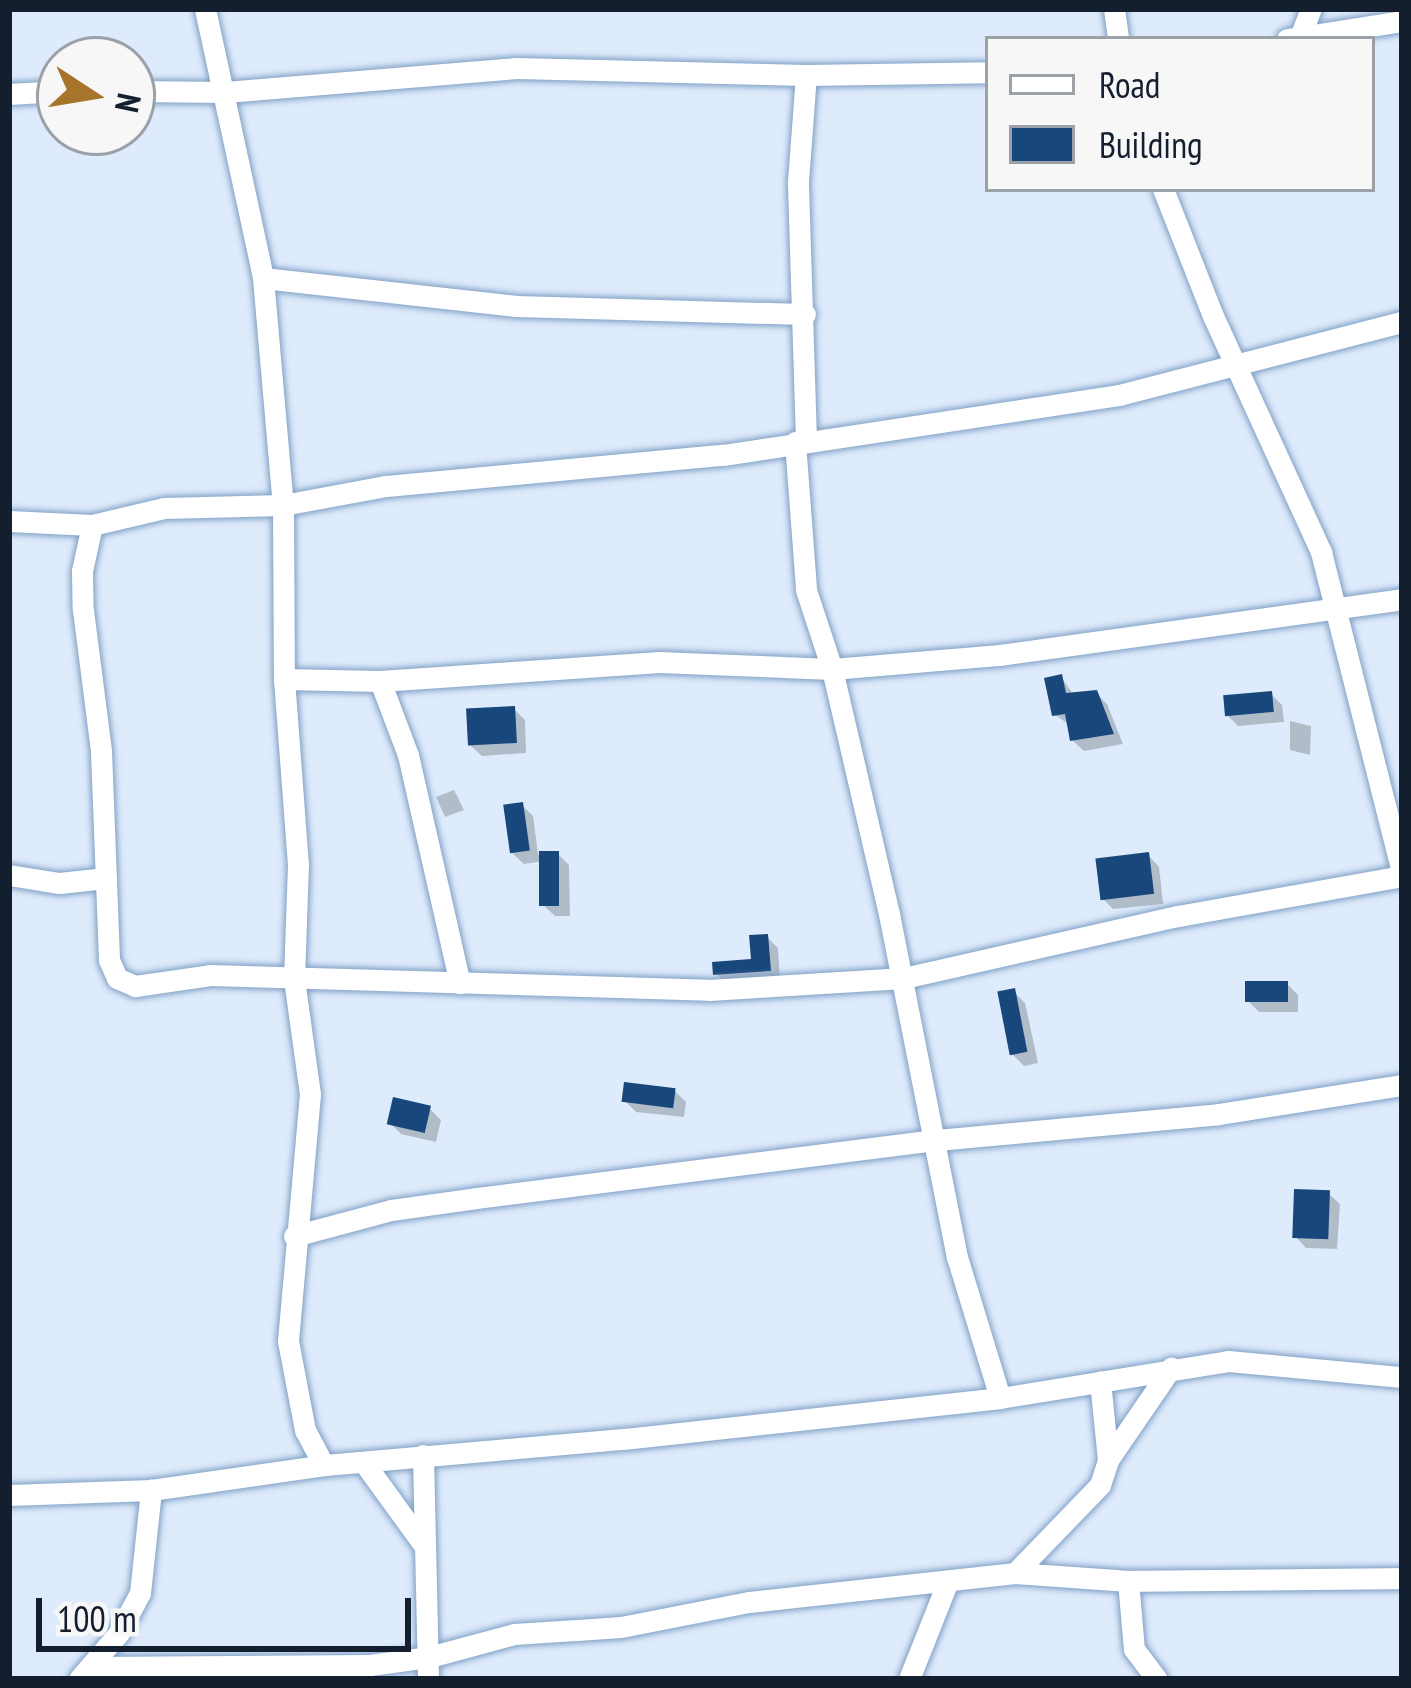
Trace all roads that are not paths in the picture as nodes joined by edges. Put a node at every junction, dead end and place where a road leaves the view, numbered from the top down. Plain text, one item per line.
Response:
1 (205, 9) edge
2 (1311, 9) edge
3 (1402, 21) edge
4 (1294, 36) edge
5 (1306, 36) edge
6 (985, 72) edge
7 (806, 75) junction
8 (156, 91) edge
9 (225, 92) junction
10 (1164, 192) edge
11 (263, 278) junction
12 (805, 314) junction
13 (1402, 322) edge
14 (1240, 367) junction
15 (801, 441) junction
16 (283, 505) junction
17 (9, 521) edge
18 (92, 525) junction
19 (1402, 599) edge
20 (1332, 606) junction
21 (832, 669) junction
22 (284, 680) junction
23 (380, 681) junction
24 (1392, 776) edge
25 (1398, 825) edge
26 (1402, 873) edge
27 (9, 874) edge
28 (106, 878) junction
29 (904, 978) junction
30 (294, 979) junction
31 (460, 983) junction
32 (1402, 1084) edge
33 (936, 1140) junction
34 (294, 1236) junction
35 (1171, 1368) junction
36 (1402, 1377) edge
37 (1100, 1381) junction
38 (1000, 1397) junction
39 (424, 1455) junction
40 (1108, 1460) junction
41 (365, 1464) junction
42 (324, 1465) junction
43 (151, 1490) junction
44 (9, 1495) edge
45 (423, 1545) junction
46 (1015, 1573) junction
47 (1402, 1578) edge
48 (948, 1581) junction
49 (1128, 1581) junction
50 (429, 1668) edge
51 (86, 1673) edge
52 (910, 1679) edge
53 (1157, 1679) edge

1 - 9 street
2 - 4 street
3 - 5 street
6 - 7 street
7 - 9 street
7 - 12 street
8 - 9 street
9 - 11 street
10 - 14 street
11 - 12 street
11 - 16 street
12 - 15 street
13 - 14 street
14 - 15 street
14 - 20 street
15 - 16 street
15 - 21 street
16 - 18 street
16 - 22 street
17 - 18 street
18 - 28 street
19 - 20 street
20 - 21 street
20 - 24 street
21 - 23 street
21 - 29 street
22 - 23 street
22 - 30 street
23 - 31 street
24 - 25 street
25 - 26 street
26 - 29 street
27 - 28 street
28 - 30 street
29 - 31 street
29 - 33 street
30 - 31 street
30 - 34 street
32 - 33 street
33 - 34 street
33 - 38 street
34 - 42 street
35 - 36 street
35 - 37 street
35 - 40 street
37 - 38 street
37 - 40 street
38 - 39 street
39 - 41 street
39 - 45 street
40 - 46 street
41 - 42 street
41 - 45 street
42 - 43 street
43 - 44 street
43 - 51 street
45 - 50 street
46 - 48 street
46 - 49 street
47 - 49 street
48 - 50 street
48 - 52 street
49 - 53 street
50 - 51 street

